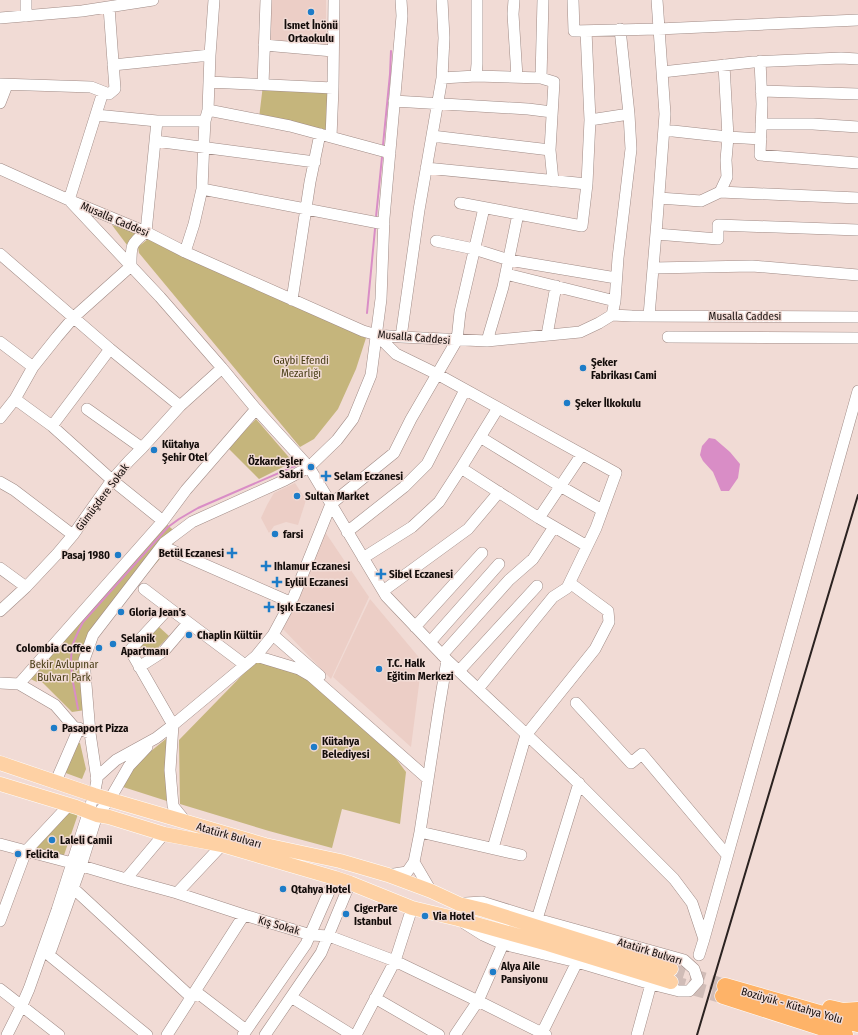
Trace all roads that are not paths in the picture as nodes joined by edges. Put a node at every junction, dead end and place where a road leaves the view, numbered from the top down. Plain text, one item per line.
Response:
1 (26, 0) edge
2 (153, 0) edge
3 (214, 0) edge
4 (266, 0) edge
5 (334, 0) edge
6 (402, 0) edge
7 (442, 0) edge
8 (477, 0) edge
9 (514, 0) edge
10 (543, 0) edge
11 (574, 0) edge
12 (657, 0) edge
13 (112, 4) edge
14 (26, 16) junction
15 (0, 18) edge
16 (858, 20) edge
17 (620, 29) junction
18 (658, 29) junction
19 (586, 31) junction
20 (264, 45) junction
21 (333, 51) junction
22 (210, 55) junction
23 (858, 59) edge
24 (760, 61) junction
25 (724, 65) junction
26 (113, 66) junction
27 (662, 72) junction
28 (476, 76) junction
29 (517, 77) junction
30 (442, 78) junction
31 (541, 78) junction
32 (209, 82) junction
33 (4, 85) edge
34 (263, 85) junction
35 (333, 88) junction
36 (103, 92) junction
37 (761, 92) junction
38 (858, 94) edge
39 (394, 101) junction
40 (0, 102) edge
41 (437, 104) junction
42 (208, 110) junction
43 (552, 112) junction
44 (629, 114) junction
45 (96, 115) junction
46 (590, 120) junction
47 (157, 121) junction
48 (205, 121) junction
49 (761, 124) junction
50 (858, 127) edge
51 (664, 130) junction
52 (325, 136) junction
53 (432, 136) junction
54 (728, 137) junction
55 (761, 139) junction
56 (155, 141) junction
57 (204, 148) junction
58 (550, 150) junction
59 (390, 153) junction
60 (315, 162) junction
61 (858, 163) edge
62 (426, 168) junction
63 (2, 174) edge
64 (553, 181) junction
65 (588, 184) junction
66 (202, 189) junction
67 (720, 192) junction
68 (659, 198) junction
69 (858, 198) edge
70 (69, 200) junction
71 (460, 203) dead end
72 (484, 208) junction
73 (306, 210) junction
74 (518, 214) junction
75 (384, 224) junction
76 (858, 230) edge
77 (146, 232) junction
78 (656, 234) junction
79 (436, 241) dead end
80 (474, 249) junction
81 (185, 252) junction
82 (0, 254) edge
83 (509, 260) junction
84 (131, 266) junction
85 (653, 268) junction
86 (506, 274) junction
87 (858, 275) edge
88 (616, 278) junction
89 (556, 286) junction
90 (292, 300) junction
91 (615, 301) junction
92 (612, 315) junction
93 (649, 316) junction
94 (74, 317) junction
95 (858, 317) edge
96 (376, 335) junction
97 (547, 336) junction
98 (401, 337) junction
99 (668, 337) dead end
100 (858, 338) edge
101 (457, 340) junction
102 (487, 341) junction
103 (0, 342) edge
104 (110, 349) junction
105 (33, 367) junction
106 (222, 368) junction
107 (437, 374) junction
108 (465, 390) junction
109 (858, 391) edge
110 (14, 399) junction
111 (180, 406) junction
112 (498, 408) junction
113 (87, 409) dead end
114 (256, 409) junction
115 (0, 418) edge
116 (52, 426) junction
117 (480, 437) junction
118 (142, 448) junction
119 (582, 454) junction
120 (309, 467) junction
121 (461, 468) junction
122 (112, 480) junction
123 (0, 482) edge
124 (560, 486) junction
125 (499, 492) junction
126 (331, 504) junction
127 (602, 510) junction
128 (539, 518) junction
129 (163, 521) junction
130 (554, 527) junction
131 (347, 532) junction
132 (73, 535) junction
133 (162, 546) junction
134 (587, 546) junction
135 (482, 553) dead end
136 (363, 558) junction
137 (499, 564) dead end
138 (0, 568) edge
139 (570, 583) junction
140 (537, 586) dead end
141 (26, 587) junction
142 (144, 589) dead end
143 (383, 591) junction
144 (290, 602) junction
145 (169, 608) junction
146 (0, 611) edge
147 (188, 623) junction
148 (415, 626) junction
149 (273, 635) junction
150 (430, 642) junction
151 (256, 656) junction
152 (445, 657) junction
153 (245, 665) junction
154 (139, 667) junction
155 (458, 670) junction
156 (0, 683) edge
157 (19, 684) junction
158 (478, 689) junction
159 (576, 703) dead end
160 (173, 725) junction
161 (79, 728) junction
162 (90, 732) junction
163 (526, 735) junction
164 (156, 738) junction
165 (0, 763) edge
166 (428, 776) junction
167 (96, 778) junction
168 (56, 781) junction
169 (0, 784) edge
170 (579, 784) junction
171 (94, 795) junction
172 (110, 799) junction
173 (69, 805) junction
174 (93, 813) junction
175 (186, 822) junction
176 (420, 832) junction
177 (164, 834) junction
178 (0, 844) edge
179 (222, 845) junction
180 (493, 848) junction
181 (26, 851) junction
182 (521, 855) dead end
183 (727, 855) junction
184 (340, 861) junction
185 (414, 862) junction
186 (76, 864) junction
187 (388, 874) junction
188 (336, 878) junction
189 (126, 879) junction
190 (350, 883) junction
191 (73, 888) junction
192 (431, 891) junction
193 (177, 893) junction
194 (459, 904) junction
195 (412, 908) junction
196 (244, 915) junction
197 (458, 919) junction
198 (537, 919) junction
199 (0, 921) edge
200 (310, 935) junction
201 (329, 936) junction
202 (704, 939) junction
203 (503, 944) junction
204 (49, 955) junction
205 (699, 955) dead end
206 (395, 961) junction
207 (577, 962) junction
208 (651, 984) junction
209 (0, 989) edge
210 (29, 989) junction
211 (723, 991) junction
212 (191, 997) junction
213 (291, 997) junction
214 (375, 998) junction
215 (478, 1001) junction
216 (22, 1005) junction
217 (858, 1010) edge
218 (858, 1024) edge
219 (245, 1033) edge
220 (543, 1034) edge
221 (7, 1035) edge
222 (59, 1035) edge
223 (147, 1035) edge
224 (167, 1035) edge
225 (265, 1035) edge
226 (352, 1035) edge
227 (356, 1035) edge
228 (439, 1035) edge
229 (455, 1035) edge
230 (637, 1035) edge
231 (820, 1035) edge
232 (845, 1035) edge

1 - 14 street
2 - 13 street
3 - 22 street
4 - 20 street
5 - 21 street
6 - 39 street
7 - 30 street
8 - 28 street
9 - 29 street
10 - 31 street
11 - 19 street
12 - 18 street
13 - 14 street
13 - 26 street
14 - 15 street
16 - 18 street
17 - 18 street
17 - 19 street
17 - 44 street
18 - 27 street
19 - 46 street
20 - 21 street
20 - 34 street
21 - 35 street
22 - 26 street
22 - 32 street
23 - 24 street
24 - 25 street
24 - 37 street
25 - 27 street
25 - 54 street
26 - 36 street
27 - 51 street
28 - 29 street
28 - 30 street
29 - 31 street
30 - 41 street
31 - 43 street
32 - 34 street
32 - 42 street
33 - 36 street
33 - 40 street
34 - 35 street
35 - 52 street
36 - 45 street
37 - 38 street
37 - 49 street
39 - 41 street
39 - 59 street
41 - 43 street
41 - 53 street
42 - 48 street
42 - 52 street
43 - 58 street
44 - 46 street
44 - 88 street
45 - 47 street
45 - 70 street
46 - 65 street
47 - 48 street
47 - 56 street
48 - 57 street
49 - 50 street
49 - 55 street
51 - 54 street
51 - 68 street
52 - 59 street
52 - 60 street
53 - 58 street
53 - 62 street
54 - 55 street
54 - 67 street
55 - 61 street
56 - 57 street
56 - 77 street
57 - 60 street
57 - 66 street
58 - 64 street
59 - 75 street
60 - 73 street
62 - 64 street
62 - 98 street
63 - 70 street, Musalla Caddesi
64 - 65 street
65 - 74 street
66 - 73 street
66 - 81 street
67 - 68 street
67 - 69 street
68 - 78 street
70 - 77 street, Musalla Caddesi
70 - 84 street
71 - 72 street
72 - 74 street
72 - 80 street
73 - 75 street
73 - 90 street
74 - 83 street
75 - 96 street
76 - 78 street
77 - 81 street, Musalla Caddesi
77 - 84 street
78 - 85 street
79 - 80 street
80 - 83 street
80 - 101 street
81 - 90 street, Musalla Caddesi
82 - 94 street
83 - 86 street
83 - 88 street
84 - 94 street
84 - 106 street
85 - 87 street
85 - 93 street
86 - 89 street
86 - 102 street
88 - 91 street
89 - 91 street
89 - 97 street
90 - 96 street, Musalla Caddesi
91 - 92 street
92 - 93 street, Musalla Caddesi
92 - 97 street, Musalla Caddesi
93 - 95 street, Musalla Caddesi
94 - 104 street
94 - 105 street
96 - 98 street, Musalla Caddesi
96 - 107 street
96 - 120 street
97 - 102 street, Musalla Caddesi
98 - 101 street, Musalla Caddesi
99 - 100 street
101 - 102 street, Musalla Caddesi
101 - 107 street
103 - 105 street
104 - 111 street
104 - 116 street
105 - 110 street
106 - 111 street, Gümüşdere Sokak
106 - 114 street
107 - 108 street
107 - 126 street
108 - 112 street
108 - 131 street
109 - 183 street
110 - 115 street
110 - 116 street
111 - 118 street, Gümüşdere Sokak
112 - 117 street
112 - 119 street
113 - 118 street
114 - 120 street
114 - 129 street
116 - 122 street
117 - 121 street
117 - 124 street
118 - 122 street, Gümüşdere Sokak
119 - 124 street
119 - 127 street
120 - 126 street
120 - 133 street
121 - 125 street
121 - 136 street
122 - 129 street
122 - 132 street, Gümüşdere Sokak
123 - 132 street
124 - 127 street
124 - 128 street
125 - 128 street
125 - 143 street
126 - 131 street
126 - 144 street
127 - 134 street
128 - 130 street
129 - 157 street
130 - 134 street
130 - 152 street
131 - 136 street
132 - 141 street, Gümüşdere Sokak
133 - 144 street
133 - 162 street
134 - 139 street
135 - 148 street
136 - 143 street
137 - 150 street
138 - 141 street
139 - 158 street
139 - 163 street
140 - 155 street
141 - 146 street, Gümüşdere Sokak
142 - 145 street
143 - 148 street
144 - 149 street
145 - 147 street
145 - 154 street
147 - 153 street
147 - 154 street
148 - 150 street
149 - 151 street
149 - 166 street
150 - 152 street
151 - 153 street
151 - 166 street
152 - 155 street
152 - 166 street
153 - 160 street
154 - 160 street
155 - 158 street
156 - 157 street
157 - 161 street
158 - 163 street
159 - 183 street
160 - 164 street
160 - 175 street
161 - 162 street
161 - 168 street
162 - 167 street
163 - 170 street
163 - 180 street
164 - 167 street
164 - 172 street
165 - 168 main road, Atatürk Bulvarı
166 - 176 street
167 - 171 street
168 - 171 main road, Atatürk Bulvarı
169 - 173 main road, Atatürk Bulvarı
170 - 198 street
170 - 202 street
171 - 172 main road, Atatürk Bulvarı
171 - 174 street
172 - 174 street
172 - 175 main road, Atatürk Bulvarı
173 - 174 main road, Atatürk Bulvarı
173 - 181 street
174 - 177 main road, Atatürk Bulvarı
174 - 186 street
175 - 184 main road, Atatürk Bulvarı
176 - 180 street
176 - 185 street
177 - 179 main road, Atatürk Bulvarı
177 - 189 street
178 - 181 street, Kış Sokak
179 - 188 main road, Atatürk Bulvarı
179 - 193 street
180 - 182 street
181 - 186 street, Kış Sokak
181 - 199 street
183 - 202 street
184 - 187 main road, Atatürk Bulvarı
184 - 188 main road
185 - 187 street
185 - 192 street
186 - 189 street, Kış Sokak
186 - 191 street
186 - 210 street
187 - 192 main road, Atatürk Bulvarı
188 - 190 main road, Atatürk Bulvarı
188 - 200 street
189 - 193 street, Kış Sokak
190 - 195 main road, Atatürk Bulvarı
190 - 201 street
191 - 204 street
191 - 212 street
192 - 194 main road, Atatürk Bulvarı
193 - 196 street, Kış Sokak
194 - 197 main road, Atatürk Bulvarı
194 - 198 street, Atatürk Bulvarı
195 - 197 main road, Atatürk Bulvarı
195 - 206 street
196 - 200 street, Kış Sokak
196 - 212 street
197 - 203 street, Atatürk Bulvarı
198 - 208 street, Atatürk Bulvarı
200 - 201 street, Kış Sokak
200 - 219 street
201 - 206 street, Kış Sokak
201 - 213 street
202 - 205 street
203 - 207 street, Atatürk Bulvarı
203 - 215 street
204 - 210 street
204 - 223 street
206 - 214 street
206 - 215 street, Kış Sokak
207 - 208 street, Atatürk Bulvarı
207 - 220 street
208 - 230 street
209 - 216 street
210 - 216 street
211 - 217 highway
211 - 218 highway, Bozüyük - Kütahya Yolu
211 - 231 highway
211 - 232 highway, Bozüyük - Kütahya Yolu
212 - 219 street
212 - 224 street
213 - 225 street
213 - 226 street
214 - 227 street
214 - 228 street
215 - 220 street, Kış Sokak
215 - 229 street
216 - 221 street
216 - 222 street

